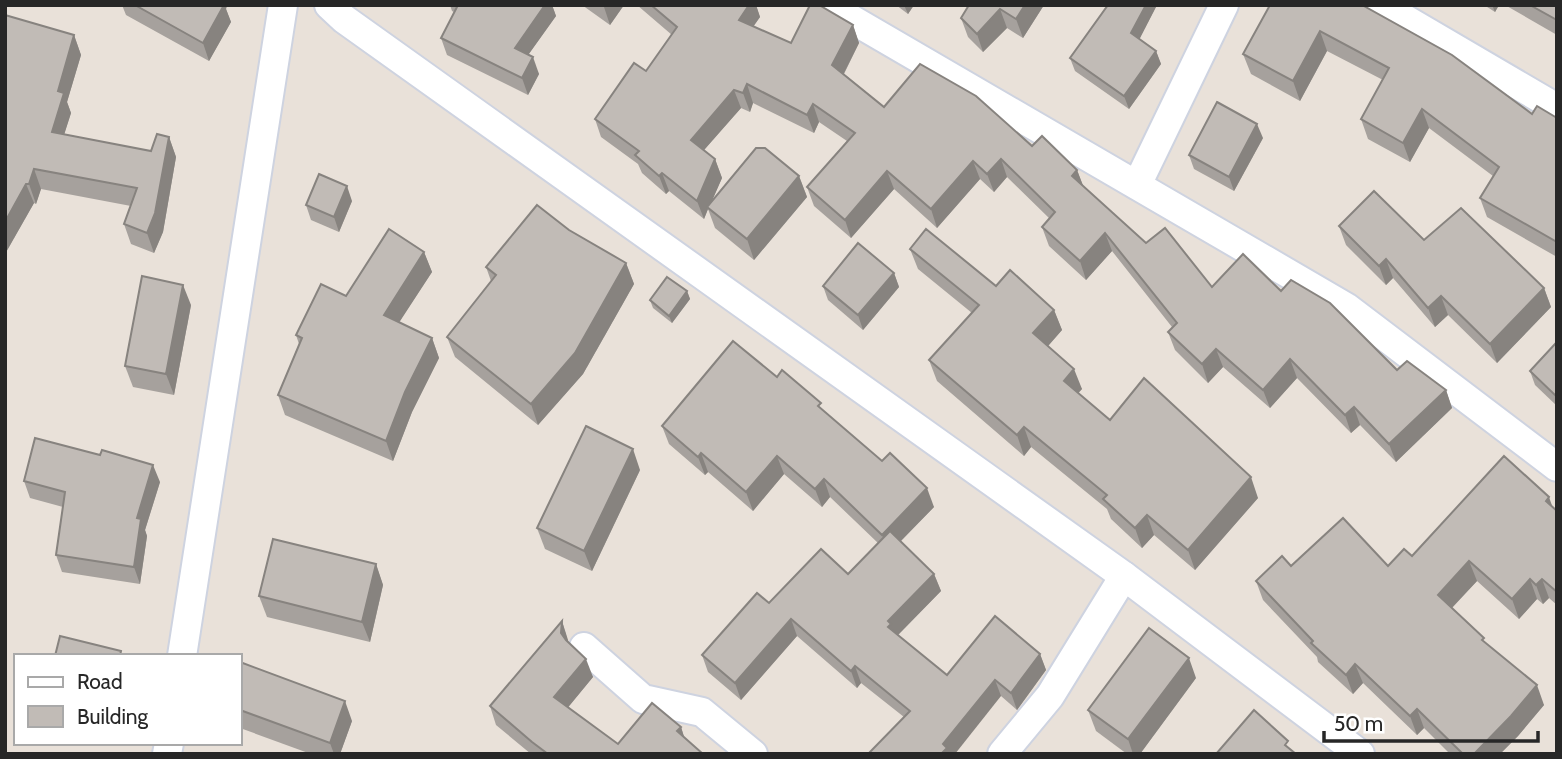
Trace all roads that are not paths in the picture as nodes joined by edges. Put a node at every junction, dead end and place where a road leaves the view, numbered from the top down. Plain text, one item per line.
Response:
1 (283, 5) edge
2 (329, 5) edge
3 (827, 5) edge
4 (1224, 5) edge
5 (1381, 5) edge
6 (1557, 108) edge
7 (1137, 185) junction
8 (1557, 467) edge
9 (1124, 576) junction
10 (583, 647) dead end
11 (182, 654) edge
12 (753, 754) edge
13 (1002, 754) edge
14 (1360, 754) edge

1 - 11 street
2 - 9 street
3 - 7 street
4 - 7 street
5 - 6 street
7 - 8 street
9 - 13 street
9 - 14 street
10 - 12 street

